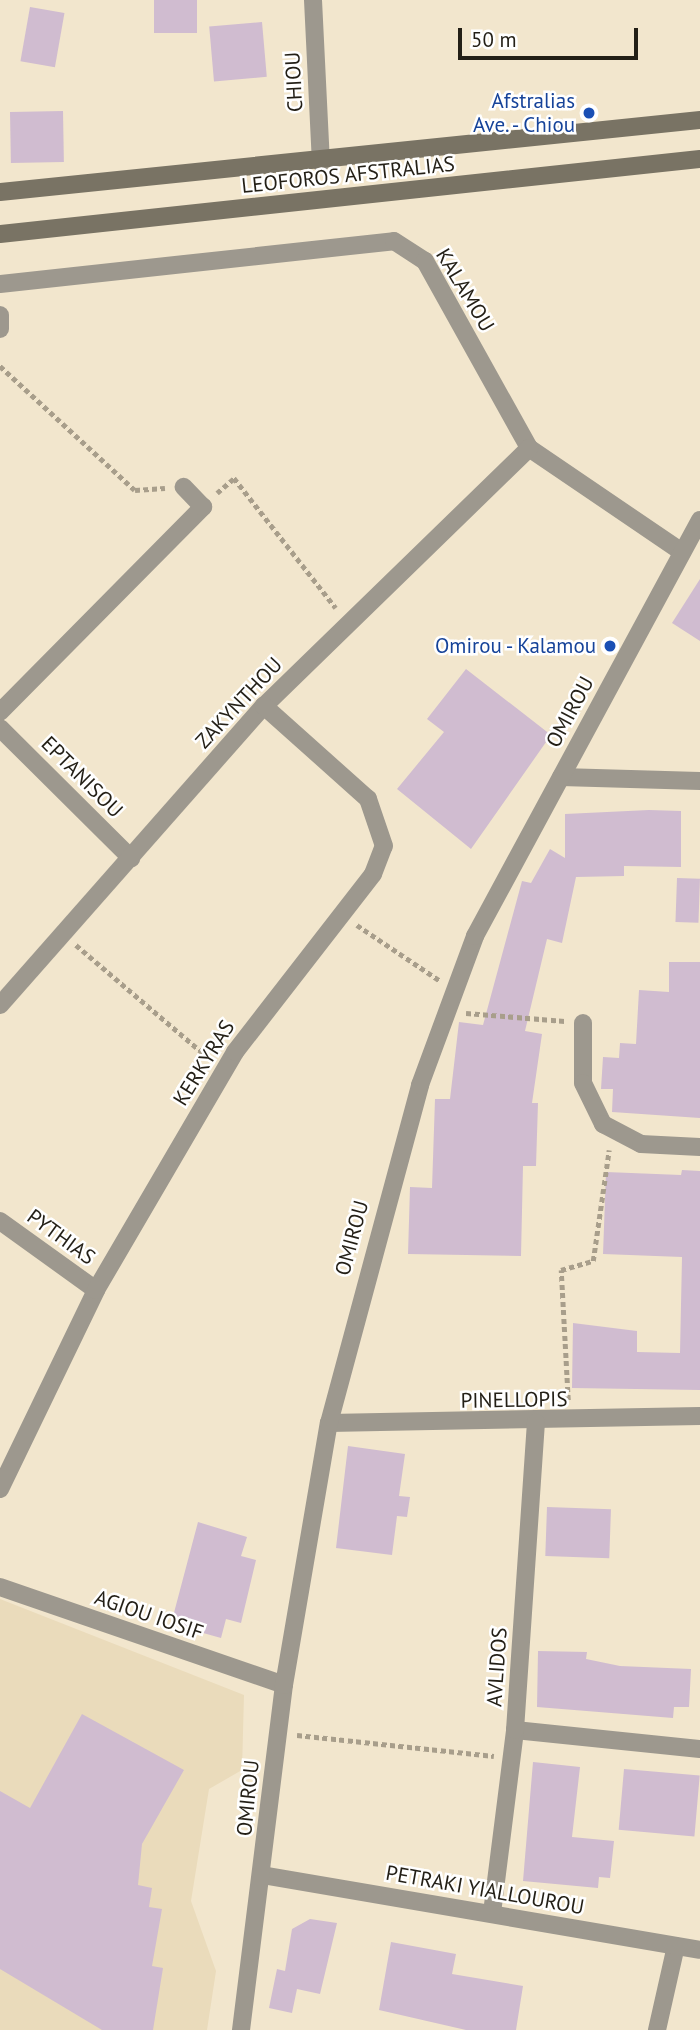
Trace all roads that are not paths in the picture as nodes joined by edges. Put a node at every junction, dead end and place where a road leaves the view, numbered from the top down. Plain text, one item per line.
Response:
1 (313, 0) edge
2 (700, 120) edge
3 (700, 159) edge
4 (321, 163) junction
5 (0, 192) edge
6 (0, 234) edge
7 (0, 284) edge
8 (0, 315) edge
9 (0, 329) edge
10 (529, 448) junction
11 (184, 487) road end
12 (700, 520) edge
13 (682, 552) junction
14 (264, 706) junction
15 (0, 712) edge
16 (0, 728) edge
17 (561, 777) junction
18 (700, 780) edge
19 (131, 859) junction
20 (3, 997) edge
21 (583, 1023) road end
22 (700, 1147) edge
23 (0, 1221) edge
24 (96, 1290) junction
25 (700, 1416) edge
26 (329, 1423) junction
27 (536, 1423) junction
28 (0, 1489) edge
29 (0, 1587) edge
30 (284, 1685) junction
31 (515, 1730) junction
32 (700, 1749) edge
33 (262, 1875) junction
34 (492, 1913) junction
35 (676, 1946) junction
36 (700, 1950) edge
37 (241, 2030) edge
38 (657, 2030) edge

1 - 4 street, CHIOU
2 - 4 main road, LEOFOROS AFSTRALIAS
3 - 6 main road, LEOFOROS AFSTRALIAS
4 - 5 main road, LEOFOROS AFSTRALIAS
7 - 10 street, KALAMOU
8 - 9 street
10 - 13 street, KALAMOU
10 - 14 street, ZAKYNTHOU
11 - 15 street
12 - 13 street, OMIROU
13 - 17 street, OMIROU
14 - 19 street, ZAKYNTHOU
14 - 24 street, KERKYRAS
16 - 19 street, EPTANISOU
17 - 18 street
17 - 26 street, OMIROU
19 - 20 street, ZAKYNTHOU
21 - 22 street
23 - 24 street, PYTHIAS
24 - 28 street, KERKYRAS
25 - 27 street, PINELLOPIS
26 - 27 street, PINELLOPIS
26 - 30 street, OMIROU
27 - 31 street, AVLIDOS
29 - 30 street, AGIOU IOSIF
30 - 33 street, OMIROU
31 - 32 street
31 - 34 street, AVLIDOS
33 - 34 street, PETRAKI YIALLOUROU
33 - 37 street, OMIROU
34 - 35 street, PETRAKI YIALLOUROU
35 - 36 street, PETRAKI YIALLOUROU
35 - 38 street

